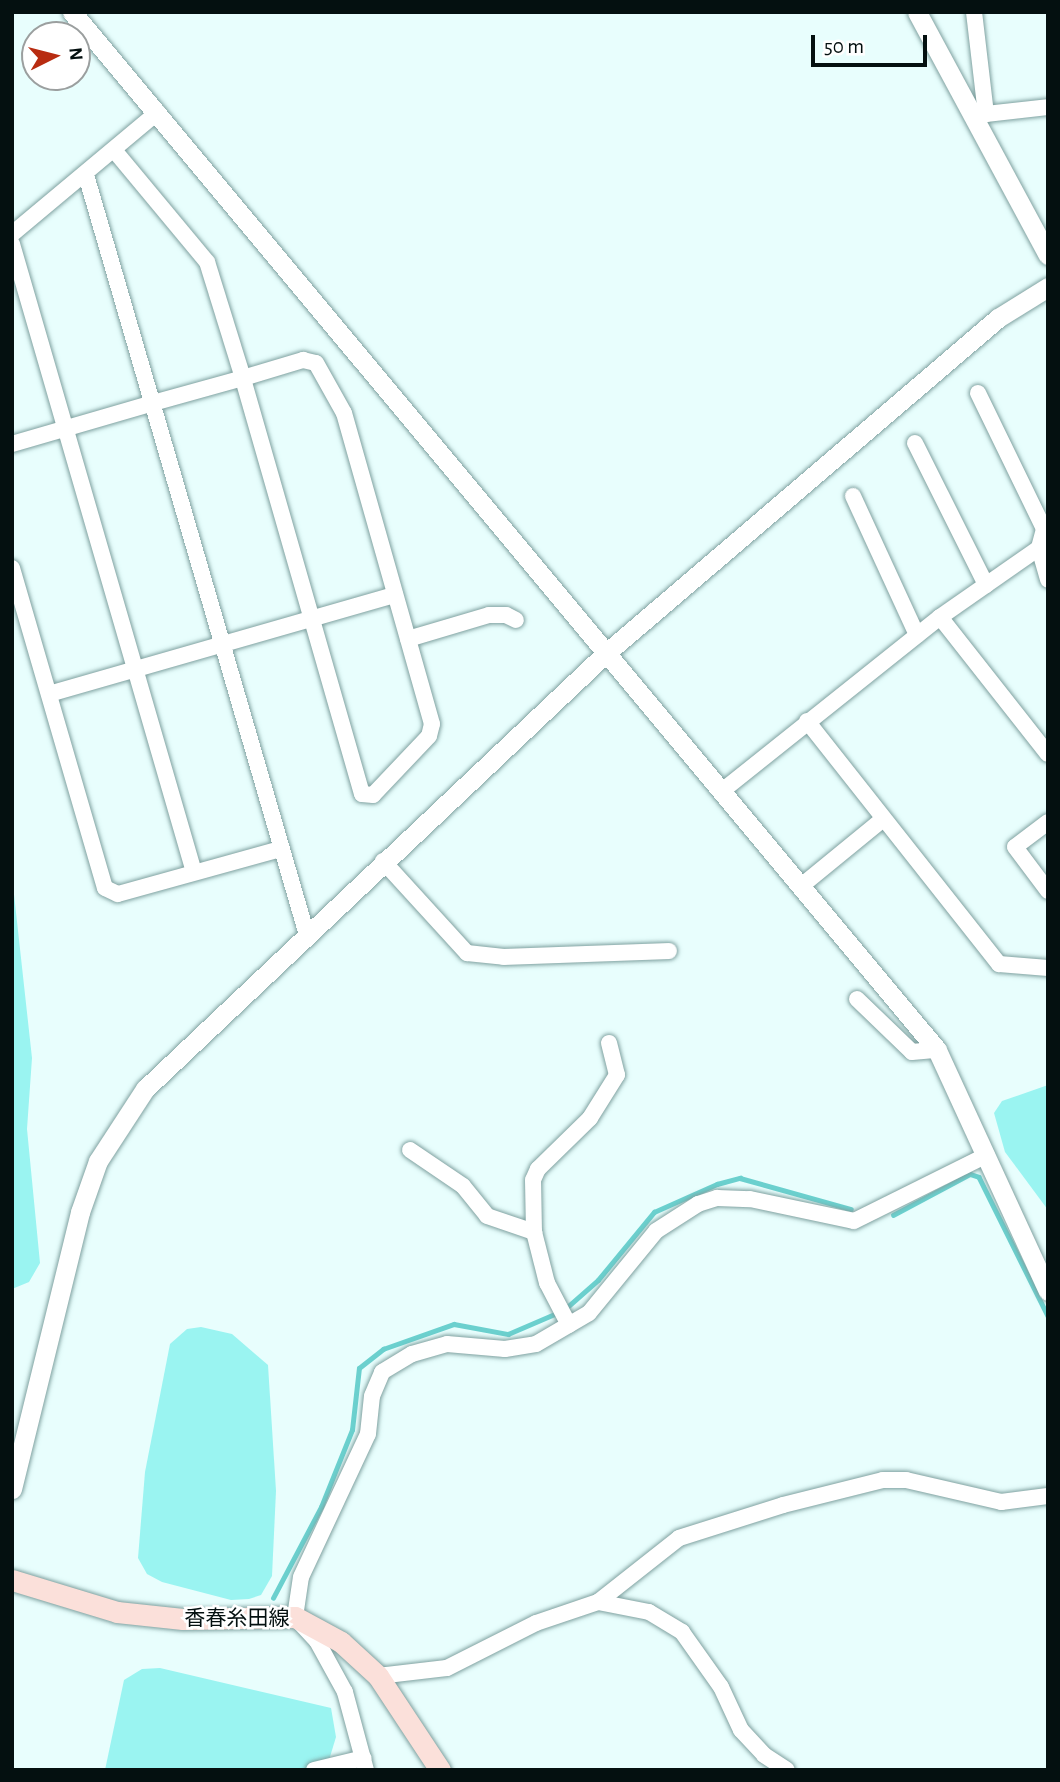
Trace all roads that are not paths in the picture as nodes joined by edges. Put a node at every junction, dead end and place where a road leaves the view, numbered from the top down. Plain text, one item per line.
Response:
1 (72, 12) edge
2 (917, 12) edge
3 (974, 12) edge
4 (1048, 107) edge
5 (158, 112) junction
6 (979, 115) junction
7 (115, 150) junction
8 (86, 175) junction
9 (12, 234) edge
10 (12, 244) edge
11 (1048, 255) edge
12 (1048, 287) edge
13 (243, 378) junction
14 (978, 393) dead end
15 (153, 403) junction
16 (65, 429) junction
17 (915, 443) dead end
18 (12, 444) edge
19 (853, 496) dead end
20 (1039, 548) junction
21 (12, 568) edge
22 (1048, 580) edge
23 (986, 585) junction
24 (395, 595) junction
25 (940, 617) junction
26 (310, 619) junction
27 (516, 620) dead end
28 (917, 635) junction
29 (408, 639) junction
30 (222, 644) junction
31 (605, 654) junction
32 (135, 669) junction
33 (50, 694) junction
34 (807, 721) junction
35 (1048, 754) edge
36 (722, 791) junction
37 (883, 819) junction
38 (1048, 822) edge
39 (280, 849) junction
40 (383, 861) junction
41 (194, 872) junction
42 (800, 887) junction
43 (1048, 891) edge
44 (307, 935) junction
45 (669, 951) dead end
46 (1048, 968) edge
47 (857, 999) dead end
48 (609, 1043) dead end
49 (937, 1050) junction
50 (410, 1150) dead end
51 (987, 1155) junction
52 (534, 1232) junction
53 (1048, 1291) edge
54 (569, 1325) junction
55 (12, 1489) edge
56 (1048, 1496) edge
57 (12, 1580) edge
58 (598, 1602) junction
59 (295, 1617) junction
60 (378, 1676) junction
61 (365, 1764) edge
62 (314, 1770) edge
63 (440, 1770) edge
64 (787, 1770) edge

1 - 5 street
2 - 6 street
3 - 6 street
4 - 6 street
5 - 7 street
5 - 31 street
6 - 11 street
7 - 8 street
7 - 13 street
8 - 9 street
8 - 15 street
10 - 16 street
12 - 31 street
13 - 15 street
13 - 24 street
13 - 26 street
14 - 20 street
15 - 16 street
15 - 30 street
16 - 18 street
16 - 32 street
17 - 23 street
19 - 28 street
20 - 22 street
20 - 23 street
21 - 33 street
23 - 25 street
24 - 26 street
24 - 29 street
25 - 28 street
25 - 35 street
26 - 29 street
26 - 30 street
27 - 29 street
28 - 34 street
30 - 32 street
30 - 39 street
31 - 36 street
31 - 40 street
32 - 33 street
32 - 41 street
33 - 41 street
34 - 36 street
34 - 37 street
36 - 42 street
37 - 42 street
37 - 46 street
38 - 43 street
39 - 41 street
39 - 44 street
40 - 44 street
40 - 45 street
42 - 49 street
44 - 55 street
47 - 49 street
48 - 52 street
49 - 51 street
50 - 52 street
51 - 53 street
51 - 54 street
52 - 54 street
54 - 59 street
56 - 58 street
57 - 59 main road, 香春糸田線
58 - 60 street
58 - 64 street
59 - 60 main road, 香春糸田線
59 - 61 street
60 - 63 main road, 香春糸田線
61 - 62 street

